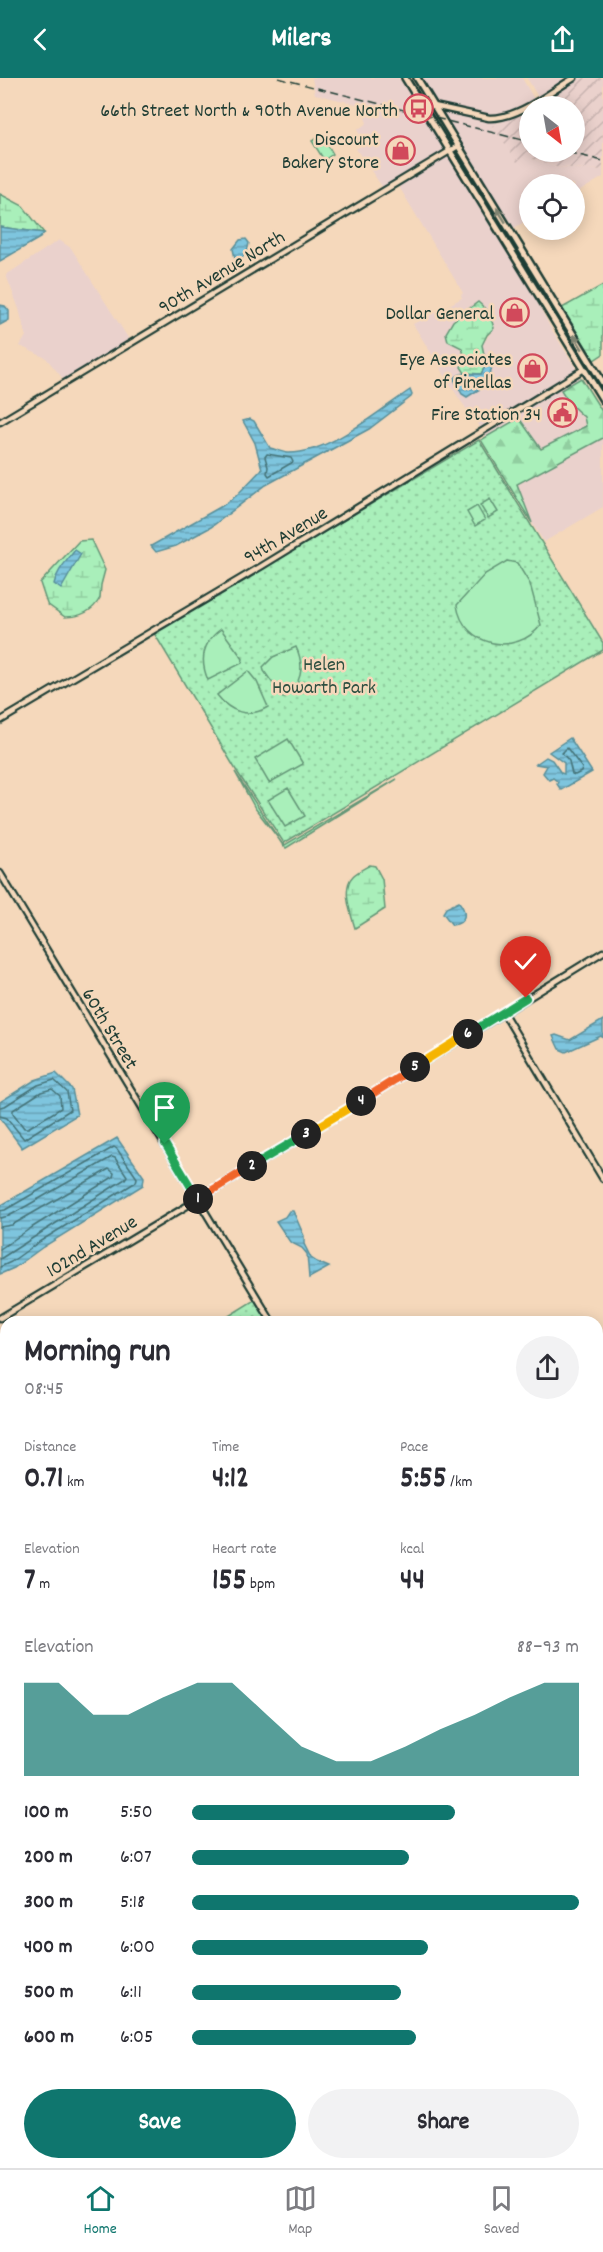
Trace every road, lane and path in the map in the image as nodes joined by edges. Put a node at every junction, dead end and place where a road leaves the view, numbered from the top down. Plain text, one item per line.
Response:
1 (405, 78) edge
2 (417, 78) edge
3 (574, 78) edge
4 (420, 102) junction
5 (433, 105) junction
6 (458, 146) junction
7 (450, 151) junction
8 (584, 369) junction
9 (603, 383) edge
10 (603, 400) edge
11 (0, 422) edge
12 (0, 721) edge
13 (0, 873) edge
14 (603, 952) edge
15 (503, 1012) junction
16 (603, 1179) edge
17 (198, 1199) junction
18 (3, 1316) edge
19 (268, 1316) edge

1 - 4 main road
2 - 5 main road
3 - 5 street
4 - 5 street
4 - 7 main road
5 - 6 main road
6 - 7 street, 90th Avenue North
9 -> 6 main road
7 - 8 main road
7 - 11 street, 90th Avenue North
8 - 10 main road
8 - 12 street, 94th Avenue
13 - 17 street, 60th Street
14 - 15 street, 102nd Avenue
15 - 16 street
15 - 17 street, 102nd Avenue
17 - 18 street, 102nd Avenue
17 - 19 street, 60th Street

